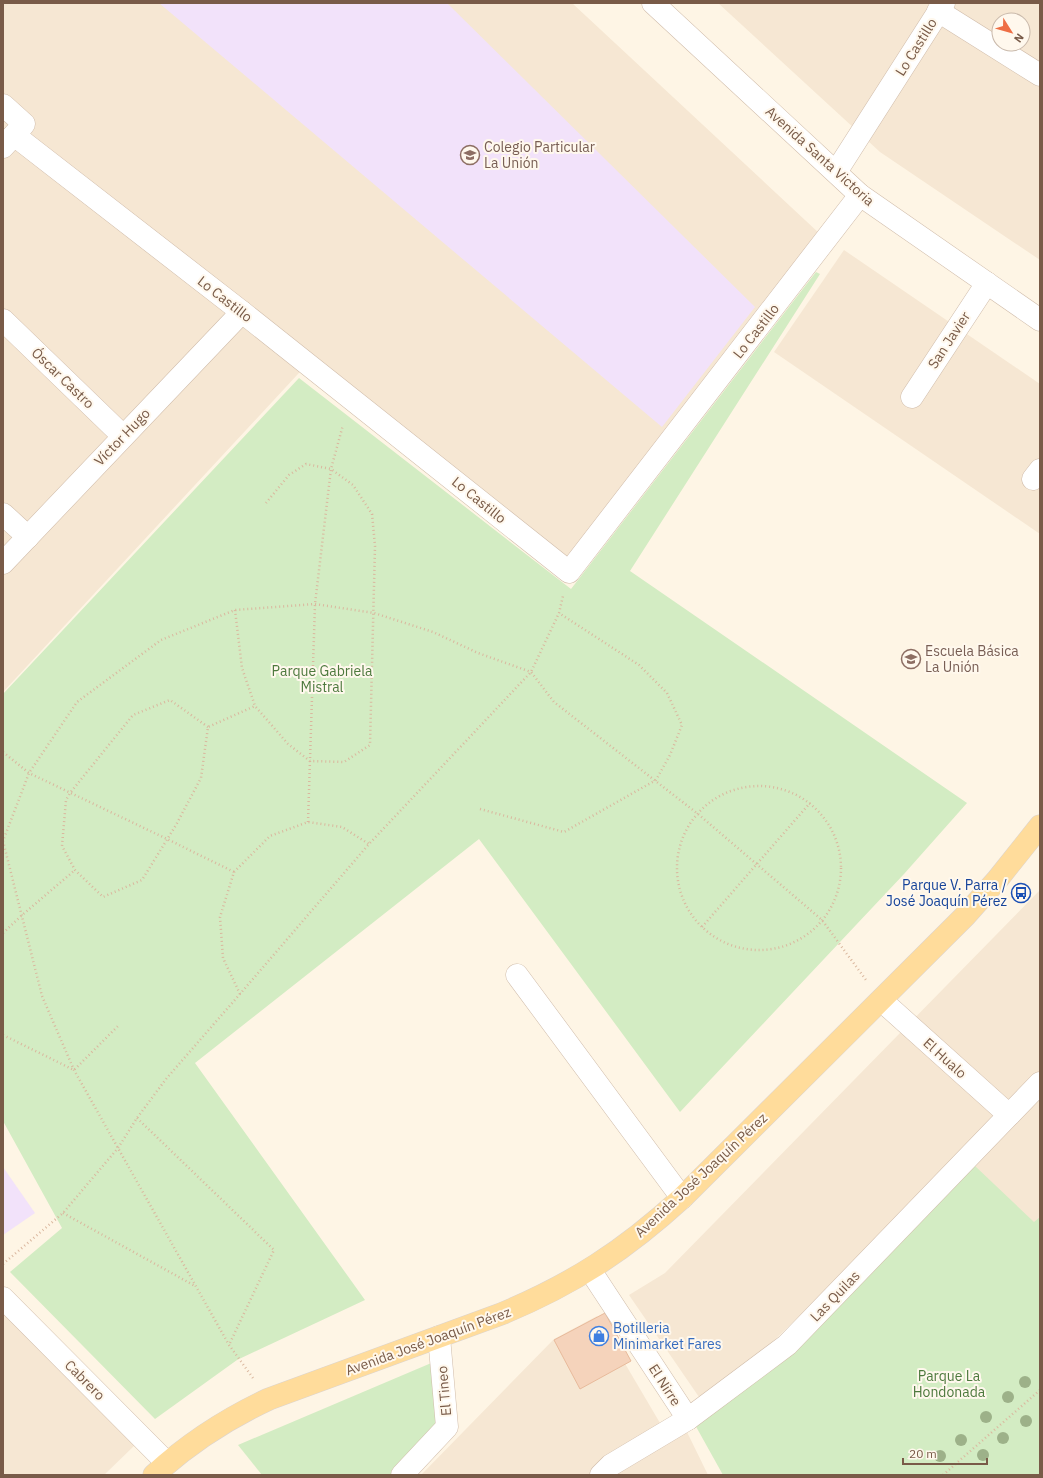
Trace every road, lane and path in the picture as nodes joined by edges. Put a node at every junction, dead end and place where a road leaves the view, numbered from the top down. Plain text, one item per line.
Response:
1 (653, 3) edge
2 (941, 7) edge
3 (1040, 75) edge
4 (3, 105) edge
5 (14, 135) edge
6 (836, 172) junction
7 (860, 195) junction
8 (987, 283) junction
9 (242, 312) junction
10 (3, 320) edge
11 (1040, 320) edge
12 (912, 397) dead end
13 (350, 398) junction
14 (123, 436) junction
15 (331, 469) junction
16 (266, 503) dead end
17 (3, 514) edge
18 (28, 537) junction
19 (3, 563) edge
20 (569, 572) junction
21 (315, 604) junction
22 (235, 610) junction
23 (374, 613) junction
24 (558, 613) junction
25 (531, 672) junction
26 (255, 706) junction
27 (208, 727) junction
28 (3, 752) edge
29 (310, 760) junction
30 (29, 773) junction
31 (656, 780) junction
32 (70, 793) junction
33 (810, 803) junction
34 (480, 809) dead end
35 (698, 814) junction
36 (308, 822) junction
37 (1040, 826) edge
38 (167, 839) junction
39 (369, 844) junction
40 (758, 864) junction
41 (74, 870) junction
42 (234, 872) junction
43 (21, 916) junction
44 (822, 920) junction
45 (702, 927) junction
46 (3, 933) edge
47 (517, 975) dead end
48 (240, 994) junction
49 (881, 1000) junction
50 (119, 1025) dead end
51 (3, 1035) edge
52 (74, 1070) junction
53 (1040, 1082) edge
54 (1009, 1115) junction
55 (137, 1118) junction
56 (118, 1148) junction
57 (682, 1198) junction
58 (63, 1213) junction
59 (3, 1264) edge
60 (590, 1270) junction
61 (196, 1286) junction
62 (3, 1298) edge
63 (439, 1337) junction
64 (229, 1345) junction
65 (1040, 1390) edge
66 (269, 1399) junction
67 (688, 1419) junction
68 (160, 1469) edge
69 (402, 1475) edge
70 (601, 1475) edge
71 (943, 1475) edge

1 - 6 street, Avenida Santa Victoria
2 - 3 street
2 - 6 street, Lo Castillo
4 - 5 street, Lo Castillo
5 - 9 street, Lo Castillo
6 - 7 street, Avenida Santa Victoria
7 - 8 street, Avenida Santa Victoria
7 - 20 street, Lo Castillo
8 - 11 street, Avenida Santa Victoria
8 - 12 street, San Javier
9 - 13 street, Lo Castillo
9 - 14 street, Víctor Hugo
10 - 14 street, Óscar Castro
13 - 15 path
13 - 20 street, Lo Castillo
14 - 18 street, Víctor Hugo
15 - 16 path
15 - 21 path
15 - 23 path
17 - 18 street
18 - 19 street, Víctor Hugo
20 - 24 path
21 - 22 path
21 - 23 path
21 - 29 path
22 - 26 path
22 - 30 path
23 - 25 path
23 - 29 path
24 - 25 path
24 - 31 path
25 - 31 path
25 - 39 path
26 - 27 path
26 - 29 path
27 - 32 path
27 - 38 path
28 - 30 path
29 - 36 path
30 - 32 path
30 - 43 path
31 - 34 path
31 - 35 path
32 - 38 path
32 - 41 path
33 - 35 path
33 - 40 path
33 - 44 path
35 - 40 path
35 - 45 path
36 - 39 path
36 - 42 path
37 - 49 main road, Avenida José Joaquín Pérez
38 - 41 path
38 - 42 path
39 - 48 path
40 - 44 path
40 - 45 path
41 - 43 path
42 - 48 path
43 - 46 path
43 - 52 path
44 - 45 path
44 - 49 path
47 - 57 street
48 - 55 path
49 - 54 street, El Hualo
49 - 57 main road, Avenida José Joaquín Pérez
50 - 52 path
51 - 52 path
52 - 56 path
53 - 54 street, Las Quilas
54 - 67 street, Las Quilas
55 - 56 path
55 - 64 path
56 - 58 path
56 - 61 path
57 - 60 main road, Avenida José Joaquín Pérez
58 - 59 path
58 - 61 path
60 - 63 main road, Avenida José Joaquín Pérez
60 - 67 street, El Nirre
61 - 64 path
62 - 68 street, Cabrero
63 - 66 main road, Avenida José Joaquín Pérez
63 - 69 street, El Tineo
64 - 66 path
65 - 71 path
66 - 68 main road, Avenida José Joaquín Pérez
67 - 70 street, Las Quilas

